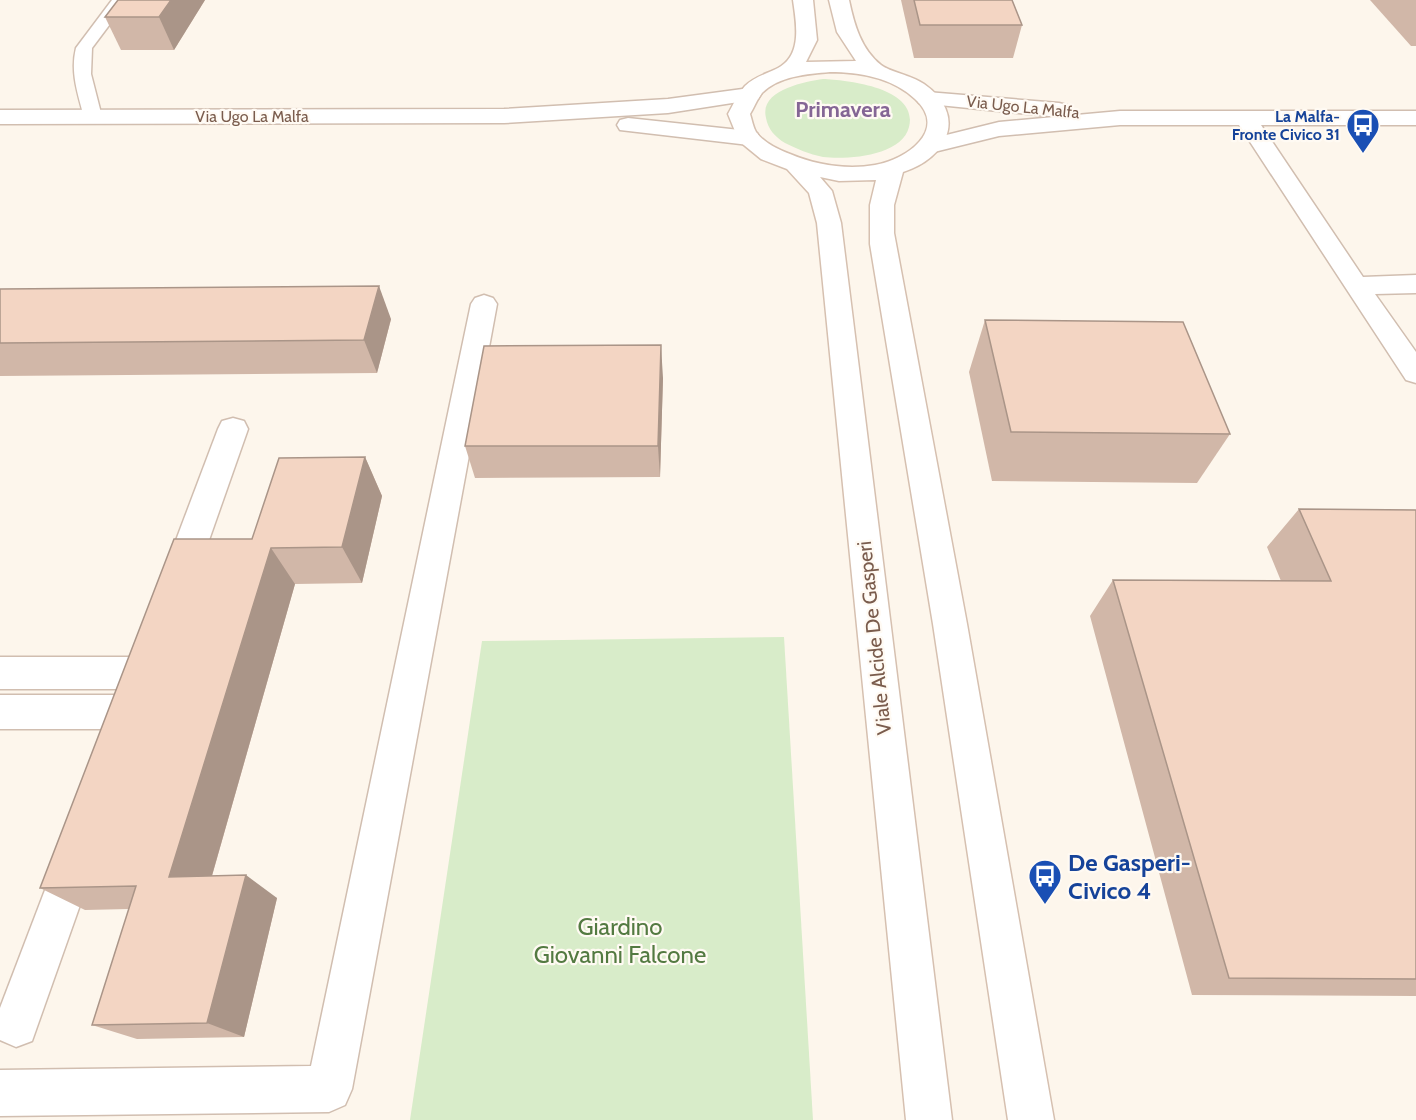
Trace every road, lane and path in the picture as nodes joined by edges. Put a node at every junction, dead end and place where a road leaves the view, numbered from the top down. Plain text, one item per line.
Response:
1 (120, 0) edge
2 (803, 0) edge
3 (839, 0) edge
4 (876, 72) junction
5 (786, 73) junction
6 (750, 94) junction
7 (927, 98) junction
8 (504, 116) junction
9 (0, 117) edge
10 (93, 117) junction
11 (1120, 118) junction
12 (1416, 118) edge
13 (1246, 120) junction
14 (749, 138) junction
15 (930, 147) junction
16 (797, 167) junction
17 (893, 168) junction
18 (1416, 284) edge
19 (1356, 286) junction
20 (484, 304) dead end
21 (1416, 372) edge
22 (233, 429) dead end
23 (156, 640) junction
24 (0, 673) edge
25 (0, 712) edge
26 (89, 824) edge
27 (16, 1025) dead end
28 (0, 1093) edge
29 (929, 1120) edge
30 (1031, 1120) edge

1 - 10 lane
2 - 5 street
3 - 4 street
4 - 5 street
4 - 7 street
5 - 6 street
6 - 8 street, Via Ugo La Malfa
6 - 14 street
7 - 11 street, Via Ugo La Malfa
7 - 15 street
8 - 10 street, Via Ugo La Malfa
8 - 14 street, Via Ugo La Malfa
9 - 10 street, Via Ugo La Malfa
11 - 13 street, Via Ugo La Malfa
11 - 15 street, Via Ugo La Malfa
12 - 13 street, Via Ugo La Malfa
13 - 19 street
14 - 16 street
15 - 17 street
16 - 17 street
16 - 29 street, Viale Alcide De Gasperi
17 - 30 street
18 - 19 street
19 - 21 street
20 - 28 street
22 - 23 street
23 - 24 street
23 - 25 street
26 - 27 street

